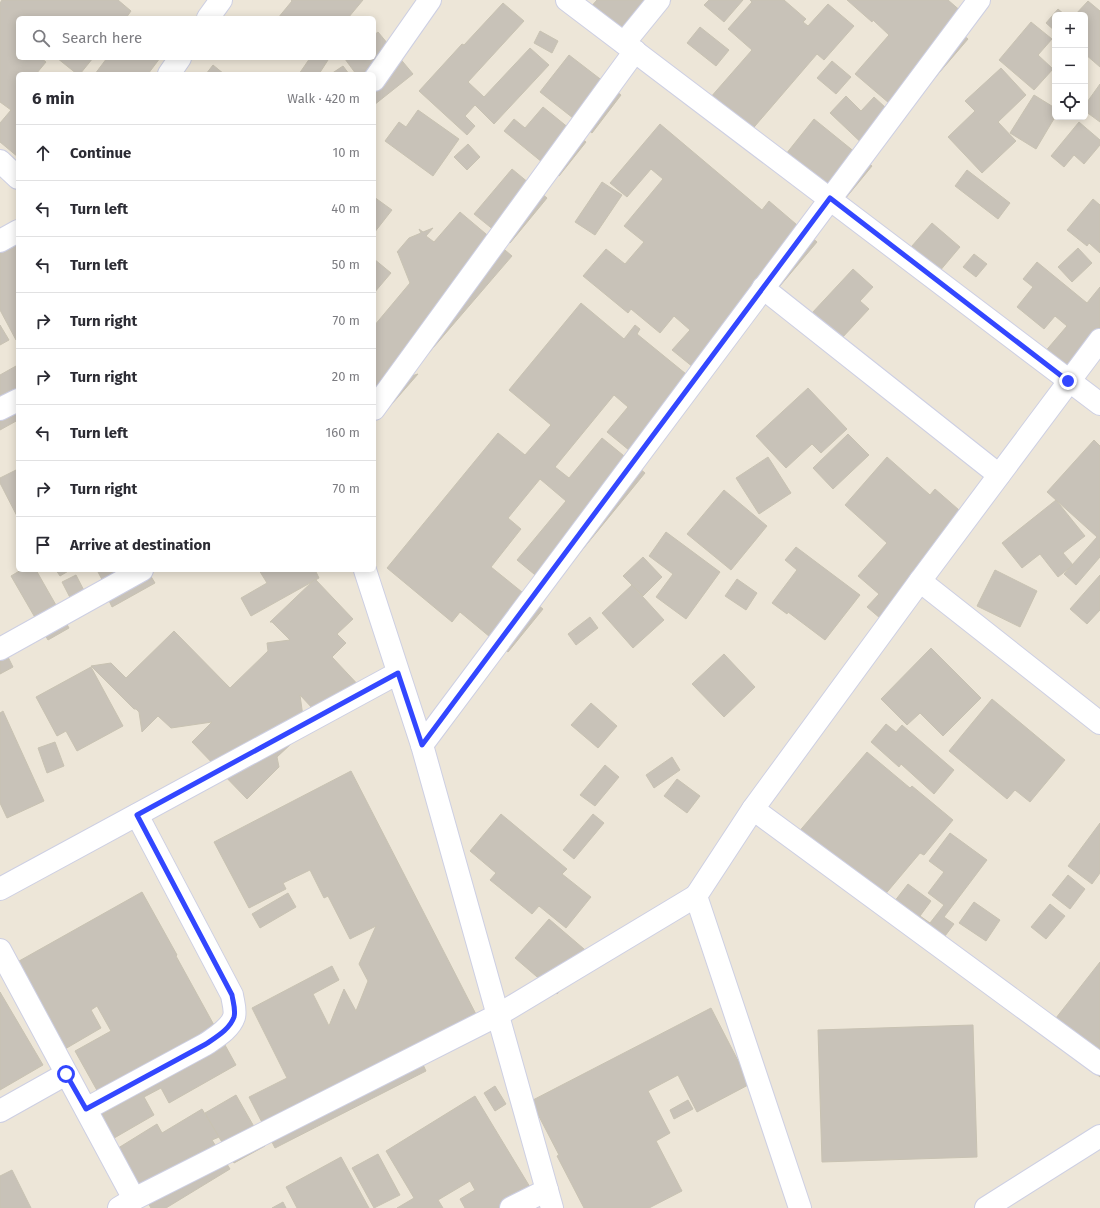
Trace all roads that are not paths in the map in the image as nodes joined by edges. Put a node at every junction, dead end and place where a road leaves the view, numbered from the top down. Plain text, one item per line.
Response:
1 (430, 0) edge
2 (567, 0) edge
3 (659, 0) edge
4 (979, 0) edge
5 (630, 47) junction
6 (179, 60) edge
7 (170, 72) edge
8 (376, 77) edge
9 (0, 161) edge
10 (16, 176) edge
11 (830, 198) junction
12 (16, 232) edge
13 (0, 242) edge
14 (763, 288) junction
15 (1100, 340) edge
16 (1068, 381) junction
17 (16, 401) edge
18 (1100, 404) edge
19 (376, 406) edge
20 (0, 408) edge
21 (1000, 475) junction
22 (138, 572) edge
23 (366, 572) edge
24 (920, 581) junction
25 (0, 649) edge
26 (398, 673) junction
27 (1100, 723) edge
28 (422, 745) junction
29 (753, 809) junction
30 (137, 815) junction
31 (0, 889) edge
32 (696, 896) junction
33 (0, 950) edge
34 (498, 1015) junction
35 (1100, 1064) edge
36 (66, 1074) junction
37 (86, 1109) junction
38 (0, 1111) edge
39 (1100, 1136) edge
40 (550, 1199) edge
41 (126, 1204) edge
42 (511, 1208) edge
43 (800, 1208) edge
44 (986, 1208) edge

1 - 8 street
2 - 5 street
3 - 5 street
4 - 11 street
5 - 11 street
5 - 19 street
6 - 7 street
9 - 10 street
11 - 14 street
11 - 16 street
12 - 13 street
14 - 21 street
14 - 28 street
15 - 16 street
16 - 18 street
16 - 21 street
17 - 20 street
21 - 24 street
22 - 25 street
23 - 26 street
24 - 27 street
24 - 29 street
26 - 28 street
26 - 30 street
28 - 34 street
29 - 32 street
29 - 35 street
30 - 31 street
30 - 37 street
32 - 34 street
32 - 43 street
33 - 36 street
34 - 40 street
34 - 41 street
36 - 37 street
36 - 38 street
37 - 41 street
39 - 44 street
40 - 42 street

